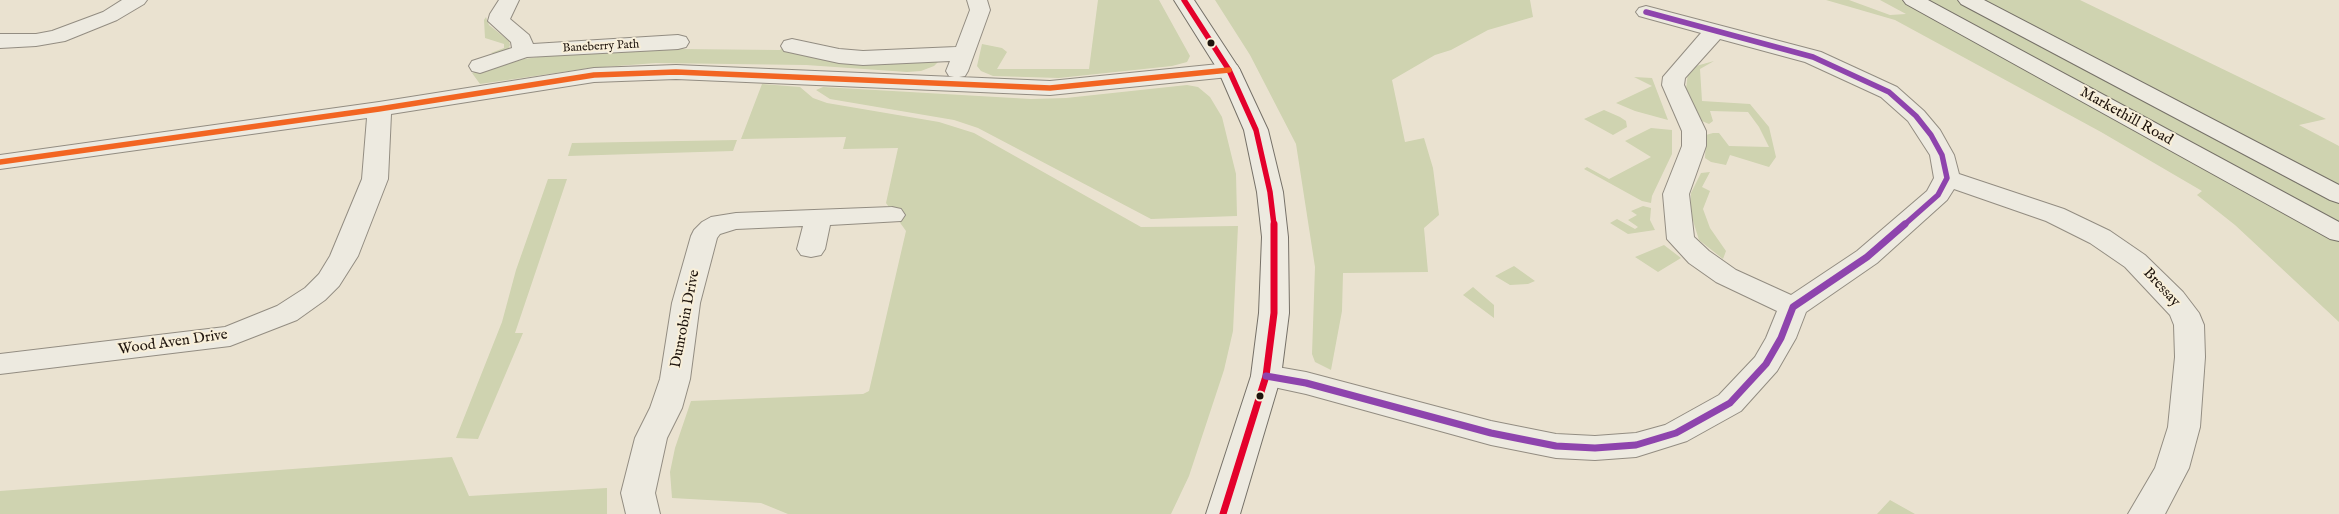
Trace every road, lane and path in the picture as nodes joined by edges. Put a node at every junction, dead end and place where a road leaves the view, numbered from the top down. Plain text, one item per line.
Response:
1 (137, 0) edge
2 (509, 0) edge
3 (977, 0) edge
4 (1184, 0) edge
5 (1913, 0) edge
6 (1968, 0) edge
7 (1646, 12) dead end
8 (1716, 30) junction
9 (0, 41) edge
10 (678, 42) dead end
11 (792, 46) dead end
12 (524, 51) junction
13 (963, 54) junction
14 (480, 66) dead end
15 (1229, 70) junction
16 (952, 83) junction
17 (378, 108) junction
18 (0, 162) edge
19 (1947, 178) junction
20 (2339, 195) edge
21 (892, 215) dead end
22 (818, 218) junction
23 (2339, 233) edge
24 (811, 249) dead end
25 (1793, 307) junction
26 (0, 364) edge
27 (1266, 376) junction
28 (643, 514) edge
29 (1223, 514) edge
30 (2145, 514) edge

1 - 9 street
2 - 12 street
3 - 13 street
4 - 15 street
5 - 23 street, Markethill Road
6 - 20 street, Markethill Road
7 - 8 street
8 - 19 street
8 - 25 street
10 - 12 street, Baneberry Path
11 - 13 street
12 - 14 street, Baneberry Path
13 - 16 street
15 - 16 street
15 - 27 street
16 - 17 street
17 - 18 street
17 - 26 street, Wood Aven Drive
19 - 25 street
19 - 30 street, Bressay
21 - 22 street, Dunrobin Drive
22 - 24 street
22 - 28 street, Dunrobin Drive
25 - 27 street
27 - 29 street

